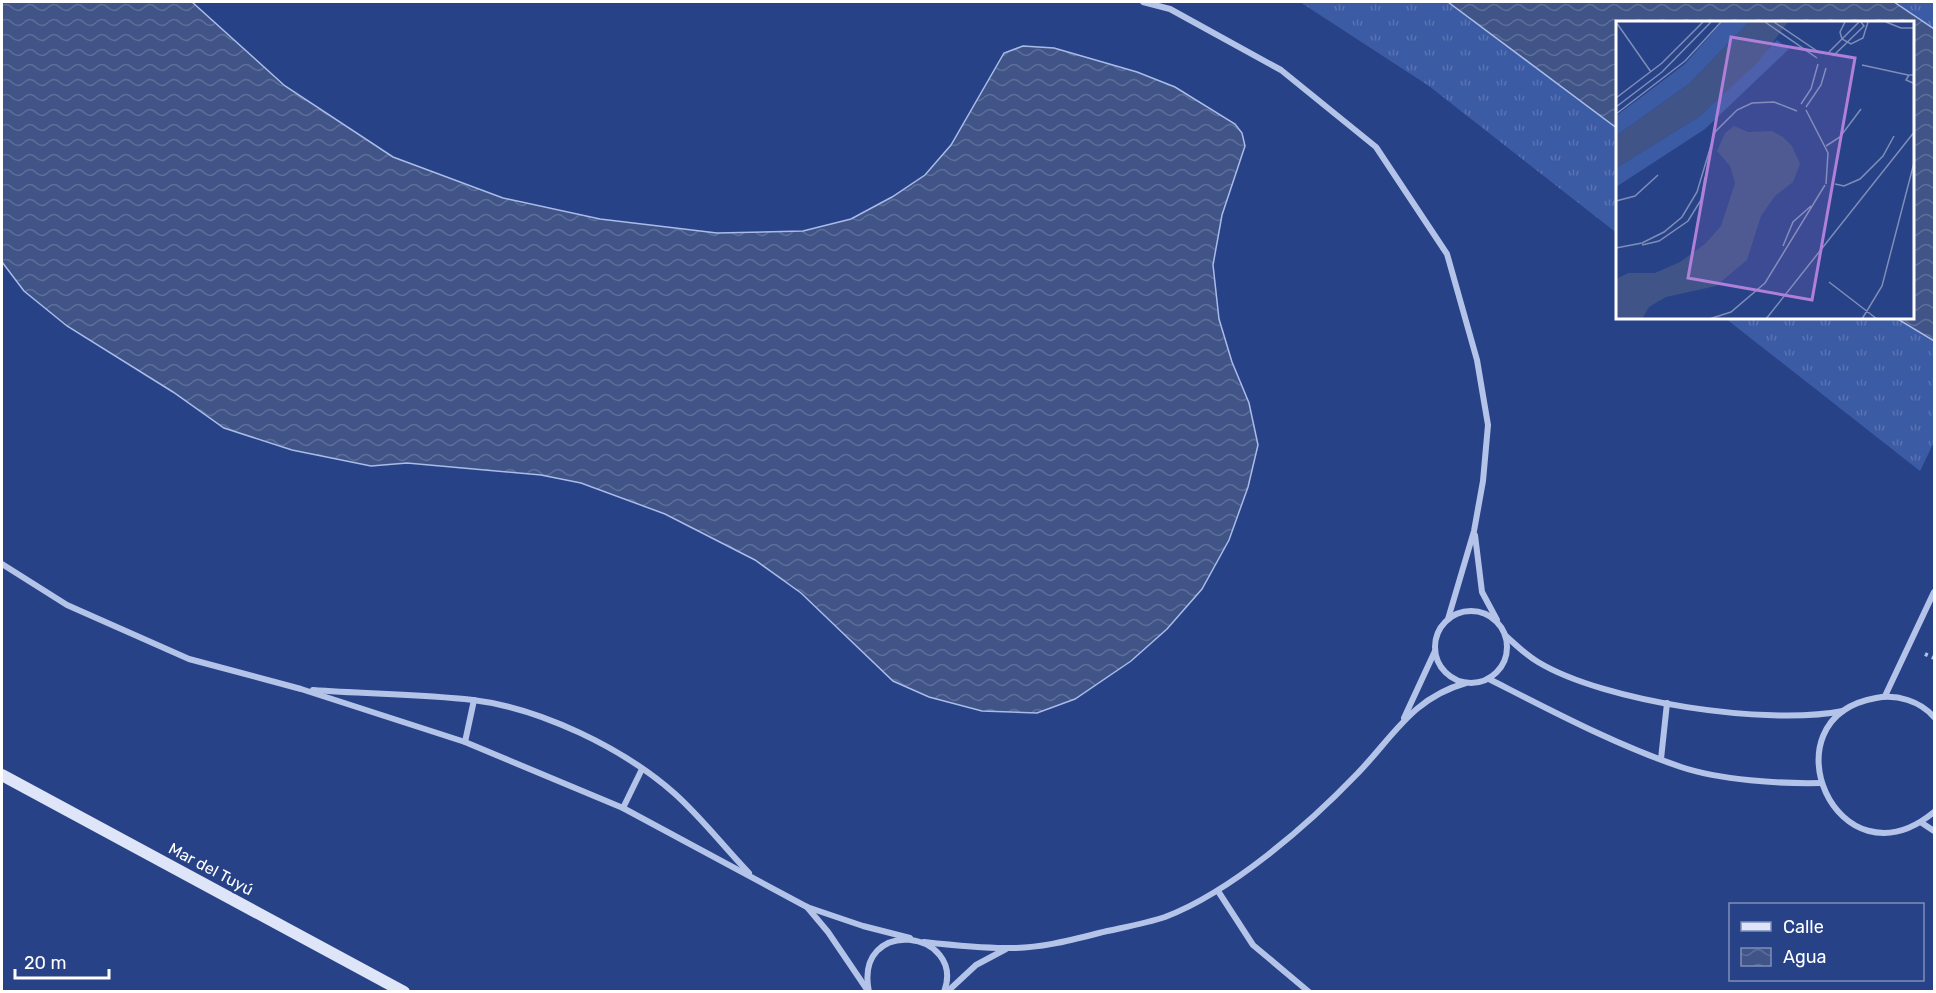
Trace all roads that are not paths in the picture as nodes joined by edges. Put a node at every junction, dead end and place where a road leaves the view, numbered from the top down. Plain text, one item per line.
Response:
1 (1143, 2) edge
2 (1474, 531) junction
3 (2, 564) edge
4 (1935, 592) edge
5 (1448, 619) junction
6 (1500, 626) junction
7 (1506, 636) junction
8 (1435, 650) junction
9 (1489, 679) junction
10 (1466, 683) junction
11 (301, 689) junction
12 (1885, 696) junction
13 (474, 700) junction
14 (1667, 703) junction
15 (1843, 711) junction
16 (1934, 714) edge
17 (1403, 720) junction
18 (465, 742) junction
19 (1660, 759) junction
20 (642, 769) junction
21 (2, 775) edge
22 (1821, 783) junction
23 (623, 808) junction
24 (1935, 812) edge
25 (1922, 823) junction
26 (1935, 831) edge
27 (754, 878) junction
28 (1218, 891) junction
29 (807, 907) junction
30 (910, 938) junction
31 (924, 942) junction
32 (1006, 949) junction
33 (404, 992) edge
34 (868, 992) edge
35 (946, 992) edge
36 (1309, 992) edge

1 - 2 street
2 - 5 street
2 - 6 street
3 - 11 street
4 - 12 street
5 - 6 street
5 - 8 street
6 - 7 street
7 - 9 street
7 - 14 street
8 - 10 street
8 - 17 street
9 - 10 street
9 - 19 street
10 - 17 street
11 - 13 street
11 - 18 street
12 - 15 street
12 - 16 street
13 - 18 street
13 - 20 street
14 - 15 street
14 - 19 street
15 - 22 street
17 - 28 street
18 - 23 street
19 - 22 street
20 - 23 street
20 - 27 street
21 - 33 street, Mar del Tuyú
22 - 25 street
23 - 27 street
24 - 25 street
25 - 26 street
27 - 29 street
28 - 32 street
28 - 36 street
29 - 30 street
29 - 34 street
30 - 31 street
30 - 34 street
31 - 32 street
31 - 35 street
32 - 35 street

